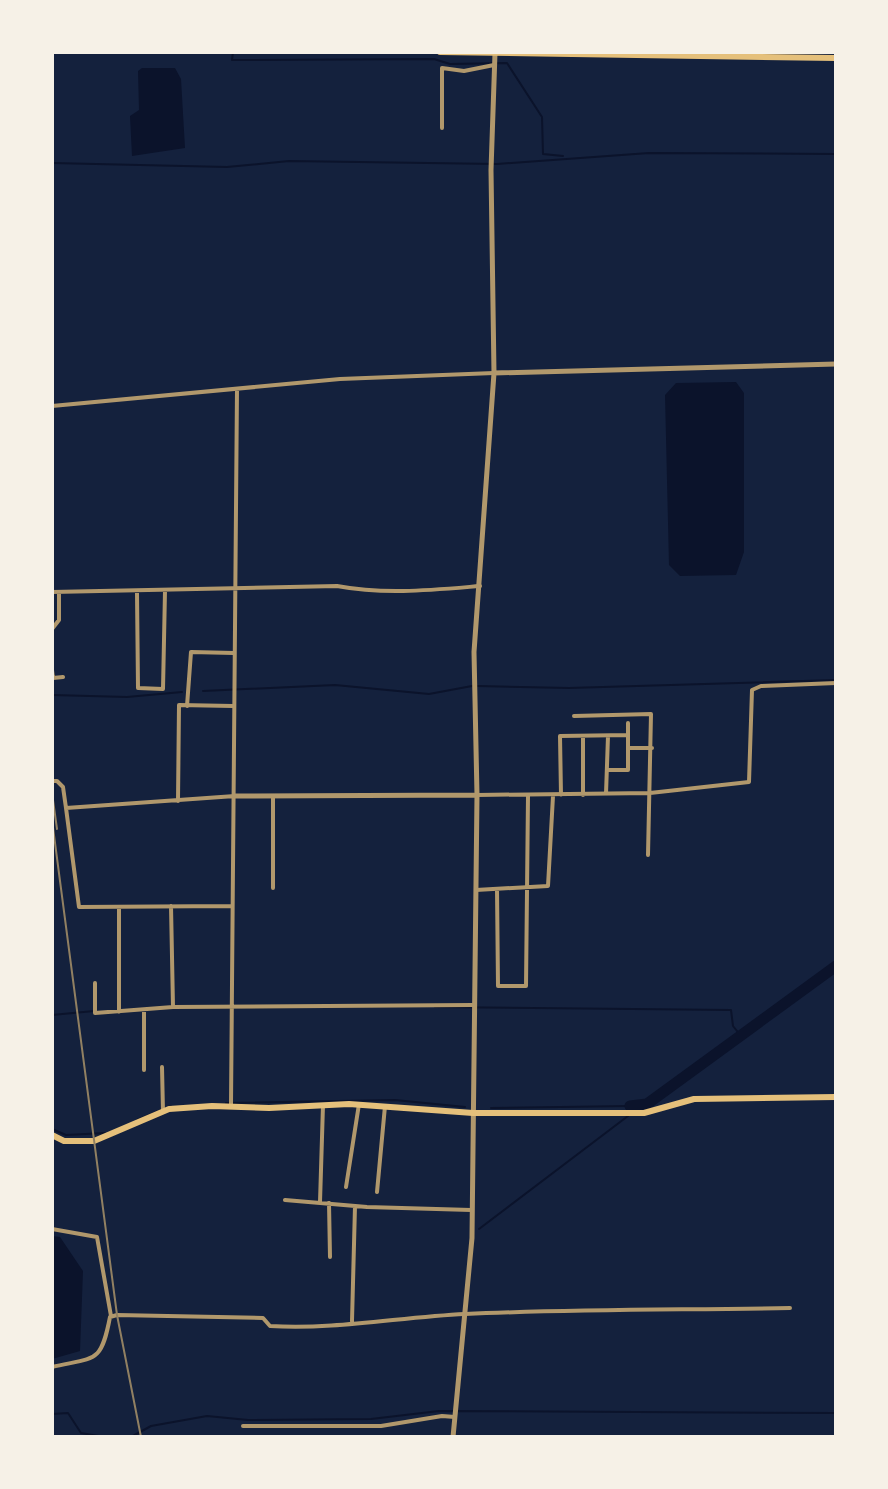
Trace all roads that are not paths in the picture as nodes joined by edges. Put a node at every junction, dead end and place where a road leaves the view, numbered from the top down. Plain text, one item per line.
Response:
1 (440, 52) edge
2 (649, 54) edge
3 (836, 58) edge
4 (495, 59) edge
5 (442, 128) dead end
6 (836, 364) edge
7 (494, 373) junction
8 (237, 389) junction
9 (52, 406) edge
10 (480, 586) junction
11 (234, 588) junction
12 (165, 591) junction
13 (52, 592) edge
14 (137, 592) junction
15 (59, 593) junction
16 (52, 629) edge
17 (234, 653) junction
18 (52, 670) edge
19 (63, 677) dead end
20 (836, 683) edge
21 (187, 706) junction
22 (234, 706) junction
23 (574, 716) dead end
24 (628, 723) dead end
25 (608, 735) junction
26 (628, 735) junction
27 (583, 736) junction
28 (628, 748) junction
29 (652, 748) junction
30 (607, 770) junction
31 (52, 781) edge
32 (652, 793) junction
33 (606, 794) junction
34 (477, 795) junction
35 (561, 795) junction
36 (583, 795) junction
37 (235, 796) junction
38 (528, 796) junction
39 (553, 796) junction
40 (273, 798) junction
41 (178, 801) junction
42 (66, 808) junction
43 (648, 855) dead end
44 (273, 888) dead end
45 (497, 889) junction
46 (524, 889) junction
47 (476, 890) junction
48 (171, 906) junction
49 (231, 906) junction
50 (119, 907) junction
51 (95, 983) dead end
52 (473, 1005) junction
53 (173, 1007) junction
54 (229, 1007) junction
55 (144, 1010) junction
56 (119, 1012) junction
57 (162, 1067) dead end
58 (144, 1070) dead end
59 (836, 1097) edge
60 (359, 1104) junction
61 (231, 1105) junction
62 (323, 1105) junction
63 (385, 1106) junction
64 (163, 1112) junction
65 (473, 1113) junction
66 (52, 1135) edge
67 (346, 1187) dead end
68 (377, 1192) dead end
69 (285, 1200) dead end
70 (320, 1202) junction
71 (329, 1203) junction
72 (355, 1206) junction
73 (471, 1210) junction
74 (52, 1229) edge
75 (330, 1257) dead end
76 (790, 1308) dead end
77 (466, 1314) junction
78 (111, 1316) junction
79 (352, 1321) junction
80 (52, 1367) edge
81 (455, 1416) junction
82 (243, 1426) dead end
83 (453, 1437) edge

1 - 4 main road
2 - 3 main road
2 - 4 main road
4 - 5 street
4 - 7 street
6 - 7 street
7 - 8 street
7 - 10 street
8 - 9 street
8 - 11 street
10 - 11 street
10 - 34 street
11 - 12 street
11 - 17 street
12 - 14 street
12 - 14 street
13 - 15 street
14 - 15 street
15 - 16 street
17 - 21 street
17 - 22 street
18 - 19 street
20 - 32 street
21 - 22 street
21 - 41 street
22 - 37 street
23 - 29 street
24 - 26 street
25 - 26 street
25 - 27 street
25 - 30 street
26 - 28 street
27 - 35 street
27 - 36 street
28 - 29 street
28 - 30 street
29 - 32 street
30 - 33 street
31 - 42 street
32 - 33 street
32 - 43 street
33 - 36 street
34 - 38 street
34 - 40 street
34 - 47 street
35 - 36 street
35 - 39 street
37 - 40 street
37 - 41 street
37 - 49 street
38 - 39 street
38 - 46 street
39 - 46 street
40 - 44 street
41 - 42 street
42 - 50 street
45 - 46 street
45 - 46 street
45 - 47 street
47 - 52 street
48 - 49 street
48 - 50 street
48 - 53 street
49 - 54 street
50 - 56 street
51 - 56 street
52 - 54 street
52 - 65 street
53 - 54 street
53 - 55 street
54 - 61 street
55 - 56 street
55 - 58 street
57 - 64 street
59 - 65 main road
60 - 62 main road
60 - 63 main road
60 - 67 street
61 - 62 main road
61 - 64 main road
62 - 70 street
63 - 65 main road
63 - 68 street
64 - 66 main road
65 - 73 street
69 - 70 street
70 - 71 street
71 - 72 street
71 - 75 street
72 - 73 street
72 - 79 street
73 - 77 street
74 - 78 street
76 - 77 street
77 - 79 street
77 - 81 street
78 - 79 street
78 - 80 street
81 - 82 street
81 - 83 street

